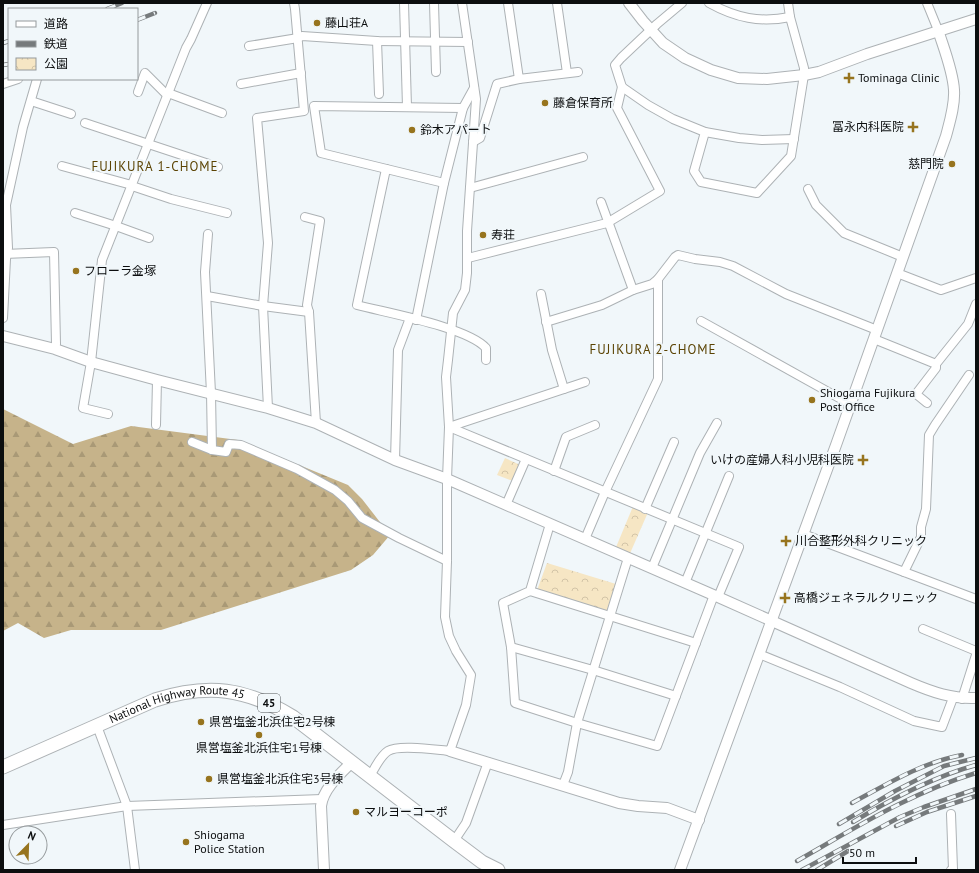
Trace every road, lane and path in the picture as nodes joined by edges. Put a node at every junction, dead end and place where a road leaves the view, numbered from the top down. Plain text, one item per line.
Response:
1 (207, 3) edge
2 (294, 3) edge
3 (404, 3) edge
4 (434, 3) edge
5 (462, 3) edge
6 (508, 3) edge
7 (557, 3) edge
8 (629, 3) edge
9 (682, 3) edge
10 (709, 3) edge
11 (788, 3) edge
12 (927, 3) edge
13 (790, 18) junction
14 (976, 19) edge
15 (938, 30) junction
16 (651, 31) junction
17 (298, 38) junction
18 (377, 41) junction
19 (406, 41) junction
20 (435, 42) junction
21 (468, 42) junction
22 (249, 46) dead end
23 (436, 72) dead end
24 (578, 72) dead end
25 (301, 73) junction
26 (566, 73) junction
27 (804, 75) junction
28 (519, 79) junction
29 (15, 80) edge
30 (37, 80) edge
31 (3, 84) edge
32 (241, 84) dead end
33 (622, 87) junction
34 (474, 88) junction
35 (138, 92) dead end
36 (167, 94) junction
37 (379, 94) dead end
38 (31, 101) junction
39 (407, 107) junction
40 (463, 108) junction
41 (222, 113) dead end
42 (71, 114) dead end
43 (85, 122) dead end
44 (705, 132) junction
45 (794, 139) junction
46 (473, 142) junction
47 (148, 144) junction
48 (583, 157) dead end
49 (62, 166) dead end
50 (218, 167) dead end
51 (386, 169) junction
52 (444, 183) junction
53 (132, 186) junction
54 (470, 188) junction
55 (808, 189) dead end
56 (601, 202) dead end
57 (75, 213) dead end
58 (227, 213) dead end
59 (305, 217) dead end
60 (608, 223) junction
61 (116, 226) junction
62 (208, 234) dead end
63 (149, 238) dead end
64 (5, 254) edge
65 (903, 257) junction
66 (468, 258) junction
67 (897, 273) junction
68 (976, 278) edge
69 (658, 279) junction
70 (633, 290) junction
71 (542, 294) dead end
72 (207, 296) junction
73 (976, 304) edge
74 (263, 306) junction
75 (309, 312) junction
76 (3, 318) edge
77 (413, 319) junction
78 (701, 321) dead end
79 (546, 322) junction
80 (452, 329) junction
81 (875, 334) junction
82 (3, 336) edge
83 (55, 349) junction
84 (486, 360) dead end
85 (91, 362) junction
86 (936, 364) junction
87 (969, 374) dead end
88 (157, 380) junction
89 (585, 382) dead end
90 (564, 389) junction
91 (211, 393) junction
92 (927, 403) dead end
93 (850, 404) junction
94 (268, 408) junction
95 (108, 414) dead end
96 (316, 423) junction
97 (717, 423) dead end
98 (156, 425) dead end
99 (595, 425) dead end
100 (449, 427) junction
101 (192, 442) dead end
102 (674, 442) dead end
103 (212, 450) junction
104 (526, 459) junction
105 (395, 460) junction
106 (554, 471) junction
107 (729, 476) dead end
108 (447, 479) junction
109 (605, 492) junction
110 (506, 505) junction
111 (645, 509) junction
112 (672, 520) junction
113 (550, 524) junction
114 (706, 534) junction
115 (803, 534) junction
116 (585, 539) junction
117 (628, 558) junction
118 (447, 562) junction
119 (652, 568) junction
120 (904, 572) junction
121 (685, 583) junction
122 (530, 591) junction
123 (716, 596) junction
124 (976, 599) edge
125 (610, 616) junction
126 (772, 621) junction
127 (923, 630) dead end
128 (696, 643) junction
129 (512, 647) junction
130 (976, 651) edge
131 (759, 654) junction
132 (976, 655) edge
133 (593, 670) junction
134 (676, 696) junction
135 (958, 698) junction
136 (976, 698) edge
137 (576, 722) junction
138 (97, 726) junction
139 (450, 751) junction
140 (352, 762) junction
141 (488, 762) junction
142 (3, 767) edge
143 (370, 776) junction
144 (563, 785) junction
145 (322, 799) junction
146 (127, 806) junction
147 (952, 814) dead end
148 (698, 820) junction
149 (3, 825) edge
150 (454, 841) junction
151 (481, 866) edge
152 (135, 870) edge
153 (324, 870) edge
154 (498, 870) edge
155 (680, 870) edge
156 (951, 870) edge

1 - 36 street
2 - 17 street
3 - 19 street
4 - 20 street
5 - 21 street
6 - 28 street
7 - 26 street
8 - 16 street
9 - 16 street
10 - 13 street
11 - 13 street
12 - 15 street
13 - 27 street
14 - 15 street
15 - 27 street
15 - 65 street
16 - 27 street
16 - 33 street
17 - 18 street
17 - 22 street
17 - 25 street
18 - 19 street
18 - 37 street
19 - 20 street
19 - 39 street
20 - 21 street
20 - 23 street
21 - 34 street
24 - 26 street
25 - 32 street
25 - 74 street
26 - 28 street
27 - 45 street
28 - 46 street
29 - 31 street
30 - 38 street
33 - 44 street
33 - 60 street
34 - 40 street
34 - 46 street
35 - 36 street
36 - 41 street
36 - 47 street
38 - 42 street
38 - 64 street
39 - 40 street
39 - 51 street
40 - 52 street
43 - 47 street
44 - 45 street
44 - 45 street
46 - 54 street
47 - 50 street
47 - 53 street
48 - 54 street
49 - 53 street
51 - 52 street
51 - 77 street
52 - 77 street
53 - 58 street
53 - 61 street
54 - 66 street
55 - 65 street
56 - 60 street
57 - 61 street
59 - 75 street
60 - 66 street
60 - 70 street
61 - 63 street
61 - 85 street
62 - 72 street
64 - 76 street
64 - 83 street
65 - 67 street
66 - 80 street
67 - 68 street
67 - 81 street
69 - 70 street
69 - 81 street
69 - 109 street
70 - 79 street
71 - 79 street
72 - 74 street
72 - 91 street
73 - 86 street
74 - 75 street
74 - 94 street
75 - 96 street
77 - 80 street
77 - 105 street
78 - 93 street
79 - 90 street
80 - 84 street
80 - 100 street
81 - 86 street
81 - 93 street
82 - 83 street
83 - 85 street
85 - 88 street
85 - 95 street
86 - 92 street
87 - 120 street
88 - 91 street
88 - 98 street
89 - 90 street
90 - 100 street
91 - 94 street
91 - 103 street
93 - 115 street
94 - 96 street
96 - 105 street
97 - 112 street
99 - 106 street
100 - 104 street
100 - 108 street
101 - 103 street
102 - 111 street
103 - 118 street
104 - 106 street
104 - 110 street
105 - 108 street
106 - 109 street
107 - 114 street
108 - 110 street
108 - 118 street
109 - 111 street
109 - 116 street
110 - 113 street
111 - 112 street
112 - 114 street
112 - 119 street
113 - 116 street
113 - 122 street
114 - 121 street
114 - 123 street
115 - 120 street
115 - 126 street
116 - 117 street
117 - 119 street
117 - 125 street
118 - 139 street
119 - 121 street
120 - 124 street
121 - 123 street
122 - 125 street
122 - 129 street
123 - 126 street
123 - 128 street
125 - 128 street
125 - 133 street
126 - 131 street
126 - 135 street
127 - 130 street
128 - 134 street
129 - 133 street
129 - 137 street
131 - 135 street
131 - 148 street
132 - 135 street
133 - 134 street
133 - 137 street
134 - 137 street
135 - 136 street
137 - 144 street
138 - 140 highway, National Highway Route 45 / 45
138 - 142 highway, National Highway Route 45 / 45
138 - 146 street
139 - 141 street
139 - 143 street
140 - 143 highway, National Highway Route 45 / 45
140 - 145 street
141 - 144 street
141 - 150 street
143 - 150 highway, National Highway Route 45 / 45
144 - 148 street
145 - 146 street
145 - 153 street
146 - 149 street
146 - 152 street
147 - 156 street
148 - 155 street
150 - 151 highway, National Highway Route 45 / 45
151 - 154 highway, National Highway Route 45 / 45

